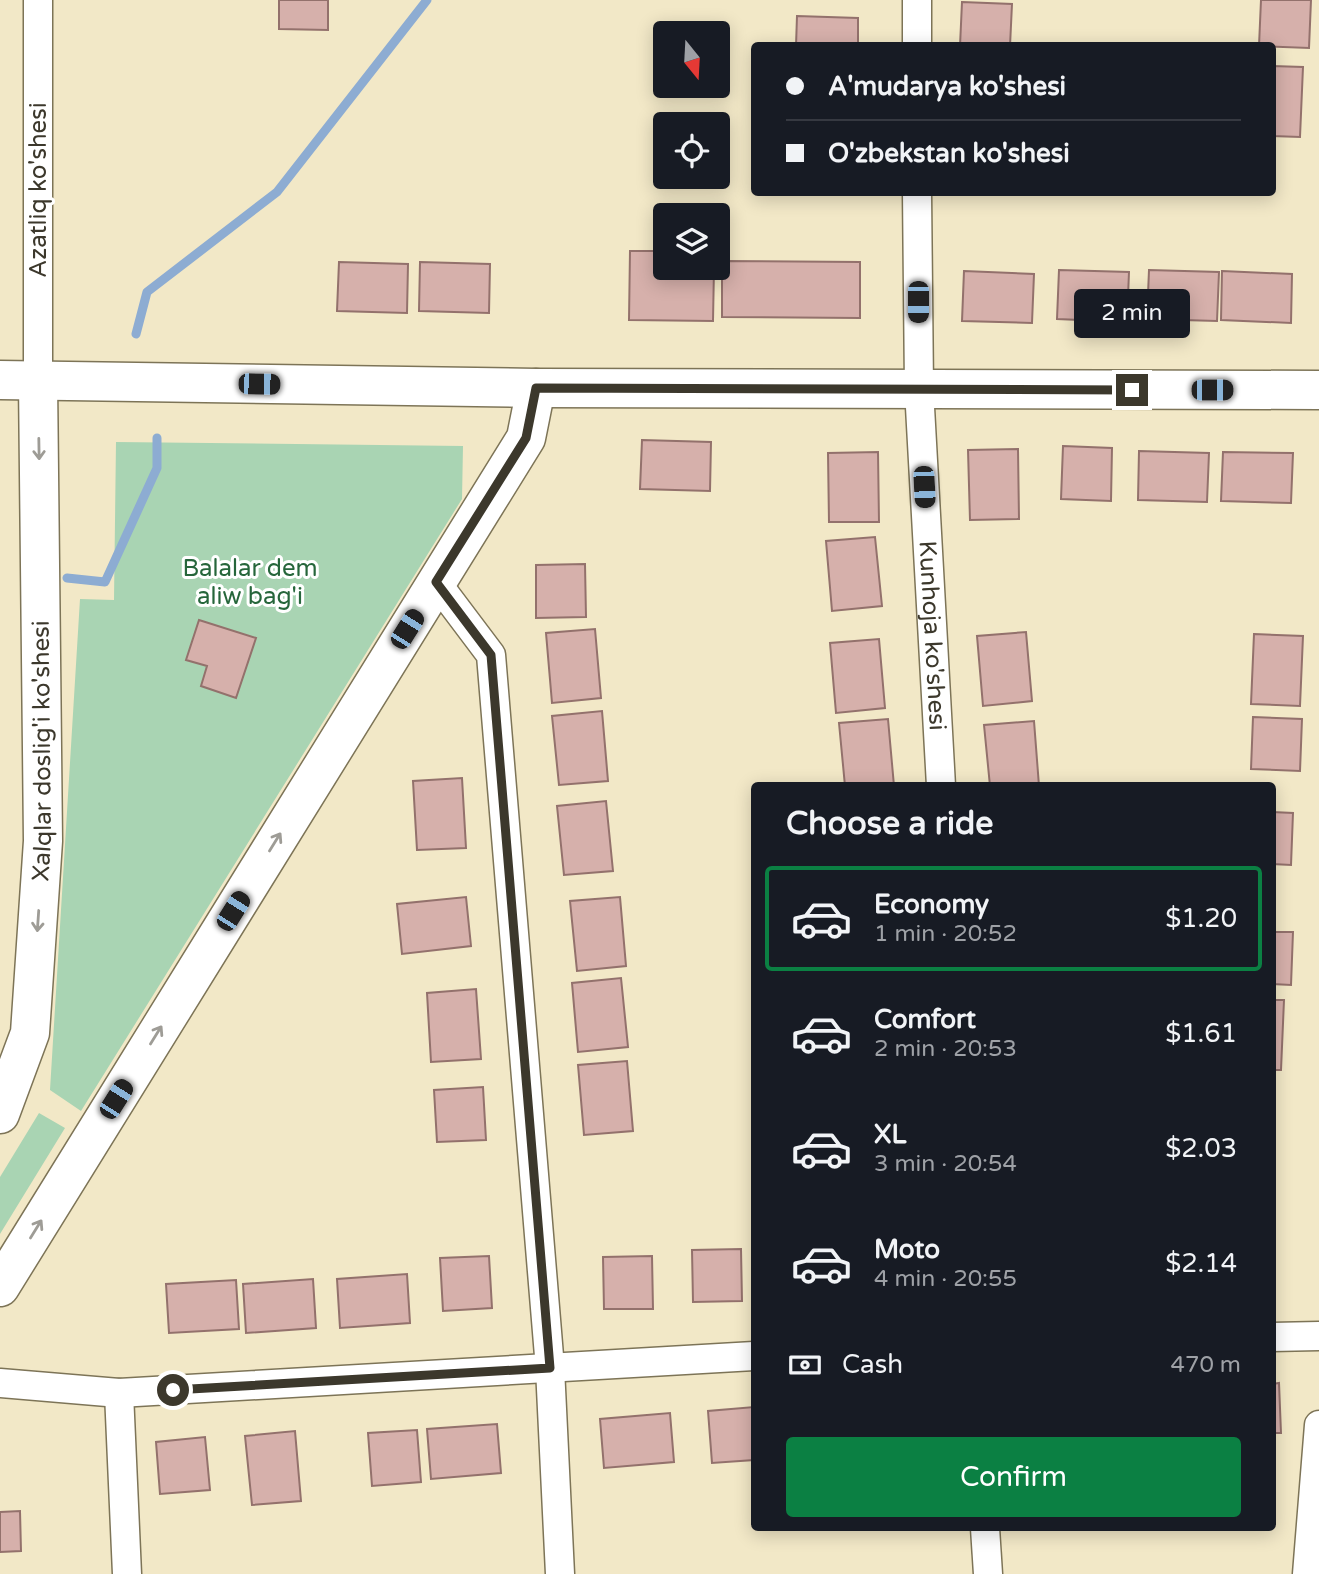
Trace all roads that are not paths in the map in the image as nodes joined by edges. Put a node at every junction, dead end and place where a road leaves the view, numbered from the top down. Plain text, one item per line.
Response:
1 (38, 0) edge
2 (917, 0) edge
3 (917, 42) edge
4 (918, 196) edge
5 (0, 380) edge
6 (38, 381) junction
7 (536, 388) junction
8 (919, 389) junction
9 (1319, 390) edge
10 (436, 582) junction
11 (941, 782) edge
12 (0, 1114) edge
13 (0, 1287) edge
14 (1319, 1336) edge
15 (1276, 1337) edge
16 (751, 1356) edge
17 (550, 1368) junction
18 (0, 1382) edge
19 (119, 1392) junction
20 (1319, 1425) edge
21 (985, 1531) edge
22 (127, 1574) edge
23 (560, 1574) edge
24 (988, 1574) edge
25 (1307, 1574) edge

1 - 6 street, Azatliq ko'shesi
2 - 3 street
4 - 8 street, Kunhoja ko'shesi
5 - 6 main road
6 - 7 main road
6 -> 12 main road, Xalqlar doslig'i ko'shesi
7 - 8 main road
7 - 10 main road
8 - 9 main road
8 - 11 street, Kunhoja ko'shesi
13 -> 10 main road
10 - 17 street
14 - 15 street
16 - 17 street
17 - 19 street
17 - 23 street
18 - 19 street
19 - 22 street
20 - 25 street
21 - 24 street

